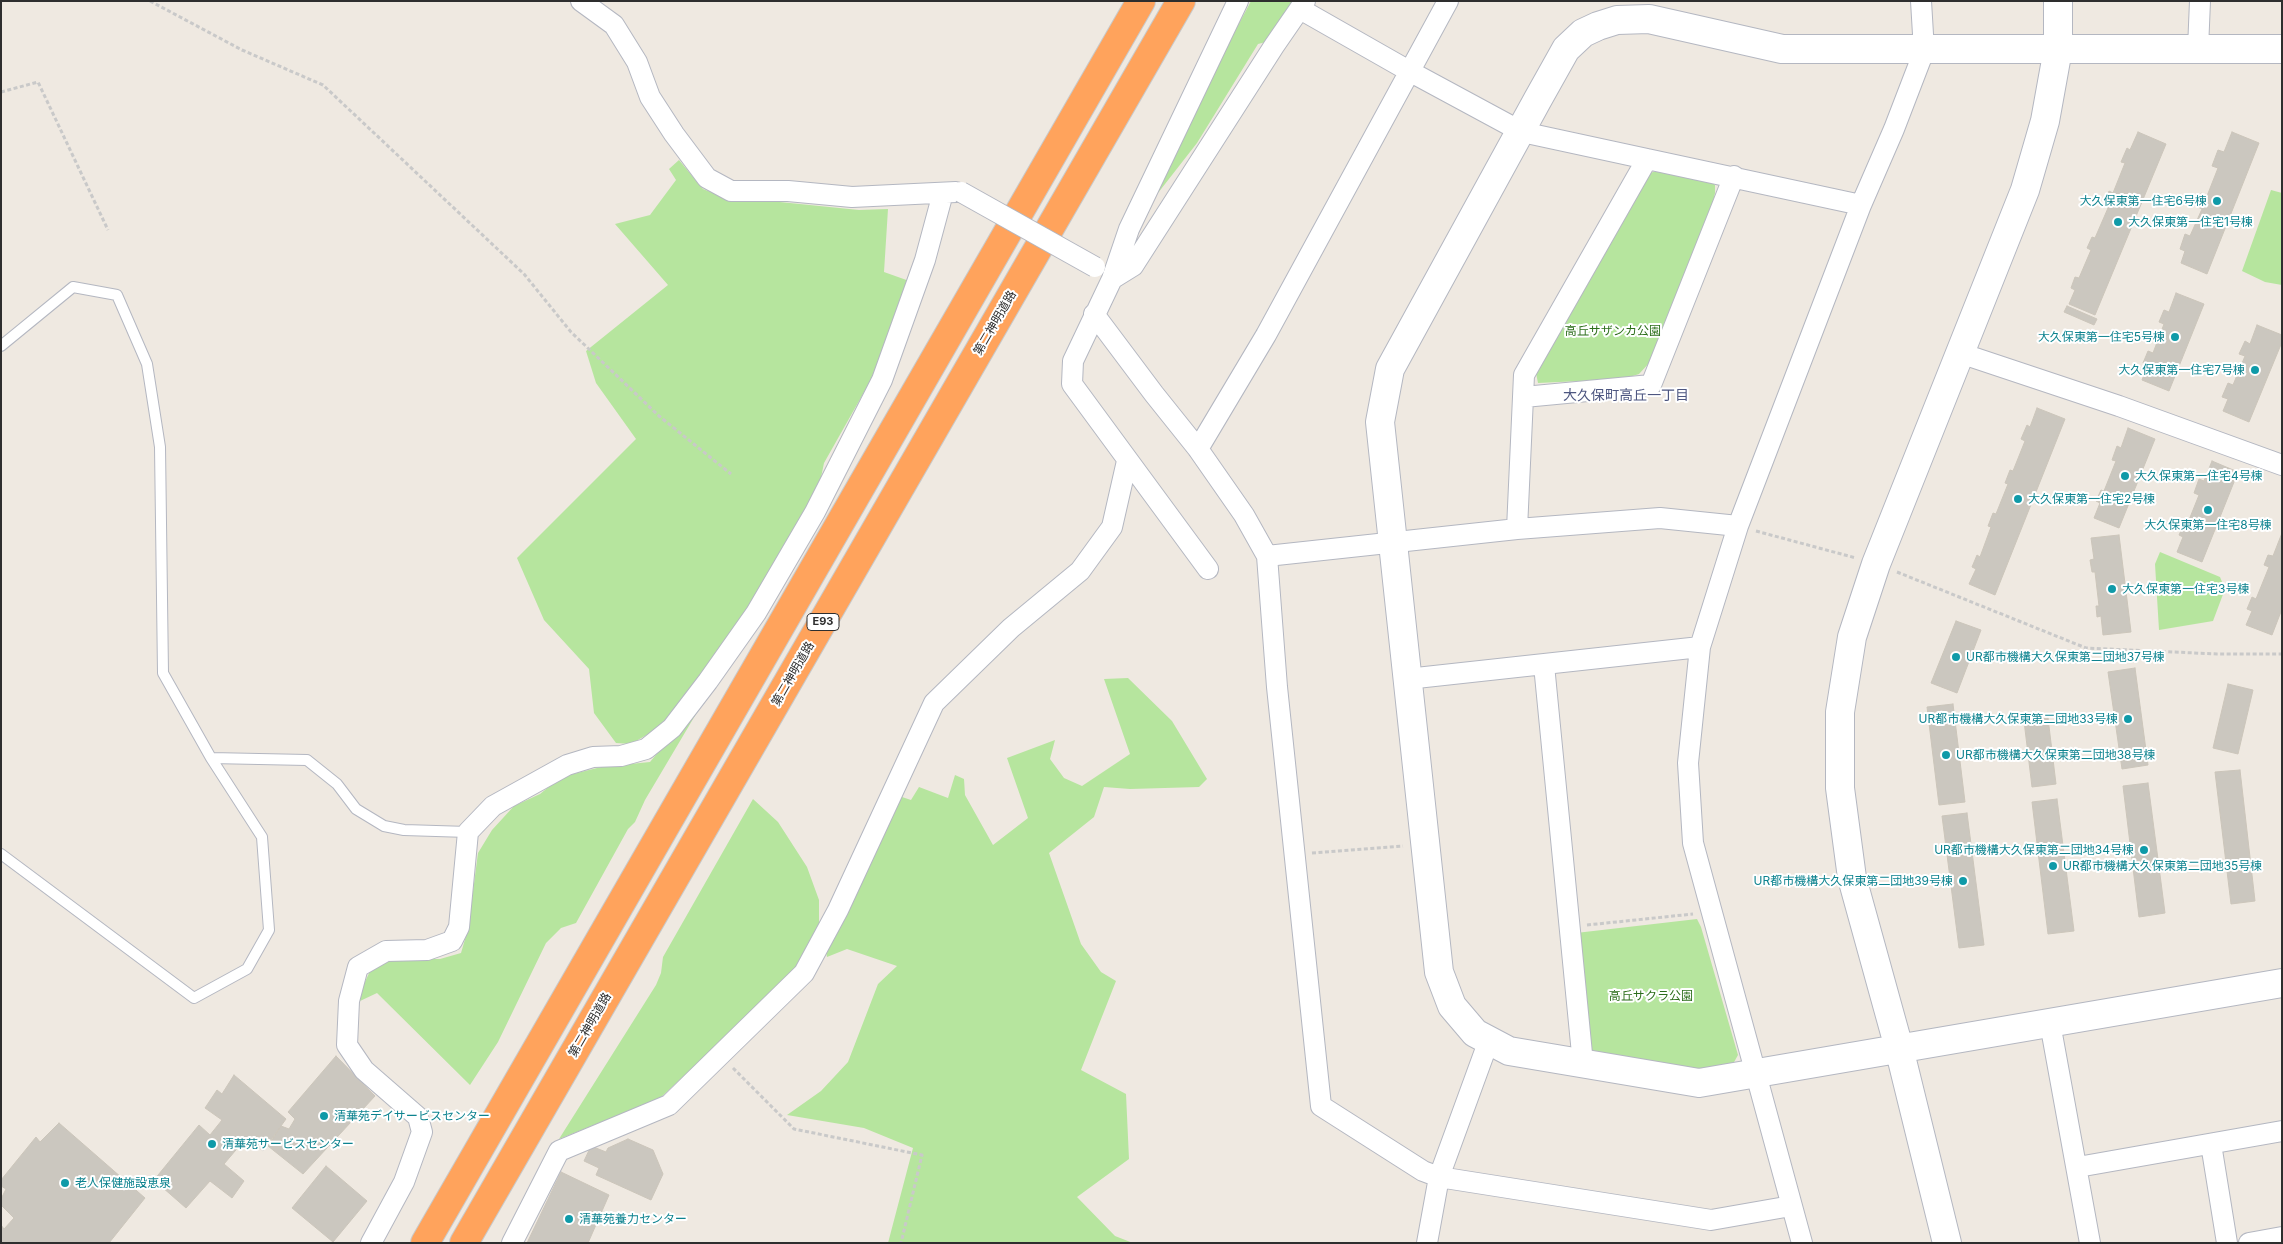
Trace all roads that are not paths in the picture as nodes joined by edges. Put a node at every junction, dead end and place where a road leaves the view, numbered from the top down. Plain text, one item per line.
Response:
1 (581, 1) edge
2 (1141, 1) edge
3 (1181, 1) edge
4 (1238, 1) edge
5 (1448, 1) edge
6 (1921, 1) edge
7 (2058, 1) edge
8 (2200, 1) edge
9 (1302, 5) edge
10 (2058, 49) junction
11 (2198, 49) junction
12 (2282, 49) edge
13 (1924, 51) junction
14 (1409, 71) junction
15 (1522, 132) junction
16 (1647, 159) junction
17 (1734, 176) junction
18 (952, 192) junction
19 (1861, 205) junction
20 (1112, 279) junction
21 (1094, 314) junction
22 (1, 346) edge
23 (1960, 353) junction
24 (1524, 397) junction
25 (1198, 449) junction
26 (1127, 461) junction
27 (2282, 465) edge
28 (1738, 526) junction
29 (1517, 530) junction
30 (1393, 544) junction
31 (1266, 556) junction
32 (1208, 569) dead end
33 (1700, 647) junction
34 (1544, 665) junction
35 (1407, 680) junction
36 (211, 758) junction
37 (468, 832) junction
38 (1, 854) edge
39 (2282, 983) edge
40 (2050, 1023) junction
41 (1489, 1040) junction
42 (1899, 1048) junction
43 (1583, 1064) junction
44 (1756, 1073) junction
45 (2282, 1131) edge
46 (2211, 1144) junction
47 (2078, 1167) junction
48 (1439, 1177) junction
49 (1791, 1206) junction
50 (2282, 1238) edge
51 (371, 1243) edge
52 (425, 1243) edge
53 (464, 1243) edge
54 (512, 1243) edge
55 (1427, 1243) edge
56 (1802, 1243) edge
57 (1947, 1243) edge
58 (2090, 1243) edge
59 (2228, 1243) edge
60 (2249, 1243) edge

1 - 18 street
2 - 52 highway, E93
3 - 53 highway, 第二神明道路 / E93
4 - 20 street
5 - 14 street
6 - 13 street
7 - 10 street
8 - 11 street
9 - 14 street
9 - 20 street
10 - 11 street
10 - 13 street
10 - 23 street
11 - 12 street
13 - 15 street
13 - 19 street
14 - 15 street
14 - 25 street
15 - 16 street
15 - 30 street
16 - 17 street
16 - 24 street
17 - 19 street
17 - 24 street
18 - 20 street, bridge
18 - 37 street
19 - 28 street
20 - 21 street
21 - 25 street
21 - 26 street
22 - 36 lane
23 - 27 street
23 - 42 street
24 - 29 street
25 - 31 street
26 - 32 street
26 - 54 street
28 - 29 street
28 - 33 street
29 - 30 street
30 - 31 street
30 - 35 street
31 - 48 street
33 - 34 street
33 - 44 street
34 - 35 street
34 - 43 street
35 - 41 street
36 - 37 lane
36 - 38 lane
37 - 51 street
39 - 40 street
40 - 42 street
40 - 47 street
41 - 43 street
41 - 48 street
42 - 44 street
42 - 57 street
43 - 44 street
44 - 49 street
45 - 46 street
46 - 47 street
46 - 59 street
47 - 58 street
48 - 49 street
48 - 55 street
49 - 56 street
50 - 60 street

